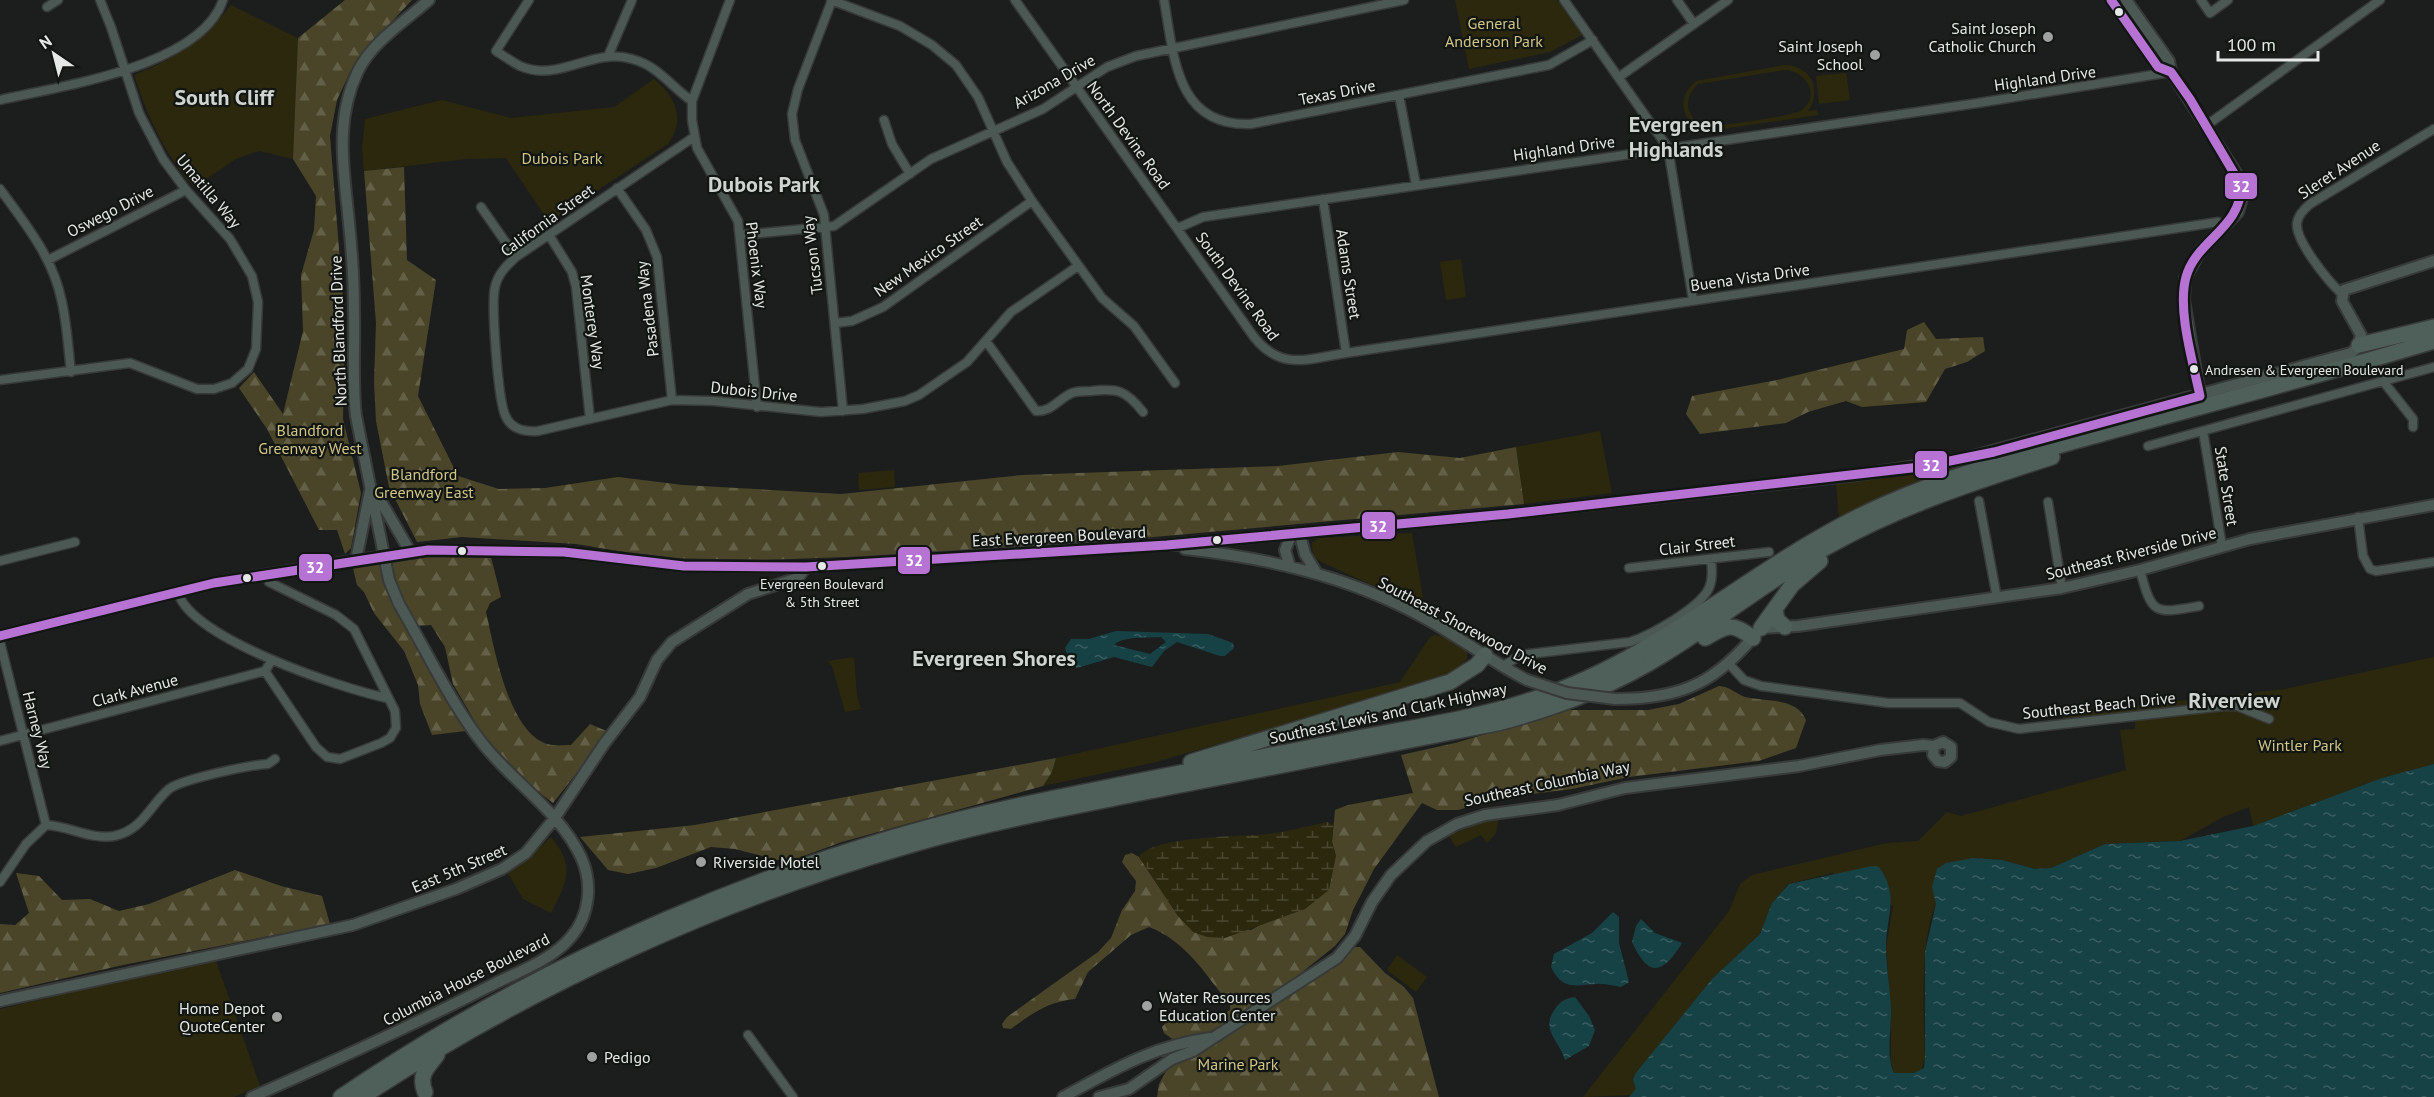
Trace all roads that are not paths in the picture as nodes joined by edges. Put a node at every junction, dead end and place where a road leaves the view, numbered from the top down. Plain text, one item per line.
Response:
1 (58, 0) edge
2 (99, 0) edge
3 (223, 0) edge
4 (429, 0) edge
5 (529, 0) edge
6 (632, 0) edge
7 (729, 0) edge
8 (832, 0) edge
9 (1015, 0) edge
10 (1164, 0) edge
11 (1404, 0) edge
12 (1564, 0) edge
13 (1677, 0) edge
14 (1728, 0) edge
15 (2111, 0) edge
16 (2126, 0) edge
17 (2202, 0) edge
18 (2228, 0) edge
19 (2380, 0) edge
20 (47, 7) dead end
21 (1694, 24) junction
22 (1593, 40) junction
23 (1172, 48) junction
24 (609, 54) junction
25 (124, 71) junction
26 (2171, 72) junction
27 (1619, 77) junction
28 (1076, 88) junction
29 (1399, 95) junction
30 (0, 100) edge
31 (692, 101) junction
32 (884, 120) dead end
33 (2207, 125) junction
34 (2434, 129) edge
35 (994, 130) junction
36 (694, 137) junction
37 (1668, 148) junction
38 (910, 174) junction
39 (1416, 186) junction
40 (617, 188) junction
41 (0, 189) edge
42 (186, 190) junction
43 (1323, 199) junction
44 (1032, 201) junction
45 (481, 207) dead end
46 (2226, 225) junction
47 (825, 228) junction
48 (1178, 228) junction
49 (549, 235) junction
50 (741, 236) junction
51 (516, 257) junction
52 (48, 260) junction
53 (2434, 261) edge
54 (1078, 266) junction
55 (2342, 294) junction
56 (493, 298) joint
57 (1693, 300) junction
58 (835, 323) junction
59 (2434, 327) edge
60 (986, 340) junction
61 (2434, 342) edge
62 (2359, 345) junction
63 (2434, 352) edge
64 (1346, 353) junction
65 (1277, 359) joint
66 (2434, 367) edge
67 (71, 372) junction
68 (0, 380) edge
69 (2383, 381) junction
70 (1175, 383) dead end
71 (2200, 396) junction
72 (672, 400) junction
73 (757, 407) junction
74 (843, 411) junction
75 (1143, 412) dead end
76 (590, 419) junction
77 (2413, 427) dead end
78 (2203, 431) junction
79 (2148, 446) dead end
80 (372, 485) junction
81 (1979, 501) dead end
82 (2048, 502) dead end
83 (2434, 505) edge
84 (1902, 509) junction
85 (2358, 518) junction
86 (1295, 535) junction
87 (75, 542) dead end
88 (1167, 545) junction
89 (2222, 546) junction
90 (1769, 552) dead end
91 (411, 553) junction
92 (1711, 559) junction
93 (356, 560) junction
94 (0, 561) edge
95 (2434, 562) edge
96 (806, 567) junction
97 (1290, 567) junction
98 (1629, 568) dead end
99 (2140, 570) junction
100 (1317, 572) junction
101 (266, 574) junction
102 (2062, 588) junction
103 (178, 592) junction
104 (1997, 598) junction
105 (2199, 606) dead end
106 (1775, 609) junction
107 (1785, 627) junction
108 (1757, 633) junction
109 (0, 636) edge
110 (0, 642) edge
111 (1485, 656) junction
112 (272, 660) junction
113 (1729, 664) junction
114 (1503, 666) junction
115 (265, 671) junction
116 (1629, 674) junction
117 (442, 678) joint
118 (387, 698) junction
119 (2269, 719) dead end
120 (23, 734) junction
121 (0, 741) edge
122 (1934, 746) dead end
123 (275, 759) dead end
124 (1072, 795) junction
125 (554, 819) junction
126 (46, 825) junction
127 (0, 882) edge
128 (0, 1001) edge
129 (748, 1035) dead end
130 (1213, 1037) junction
131 (442, 1046) junction
132 (1138, 1058) junction
133 (1148, 1076) junction
134 (1098, 1077) junction
135 (426, 1092) dead end
136 (1103, 1096) edge
137 (252, 1097) edge
138 (341, 1097) edge
139 (362, 1097) edge
140 (793, 1097) edge
141 (1063, 1097) edge

1 - 20 street
2 - 25 street, Umatilla Way
3 - 25 street
4 - 80 street, North Blandford Drive
5 - 24 street
6 - 24 street
7 - 31 street, Phoenix Way
8 - 35 street
8 - 47 street, Tucson Way
9 - 28 street, North Devine Road
10 - 23 street, Texas Drive
11 - 23 street, Arizona Drive
12 - 22 street
13 - 21 street
14 - 21 street
15 - 26 street
16 - 26 street
17 - 18 street
19 - 33 street
21 - 27 street
22 - 27 street
22 - 29 street, Texas Drive
23 - 28 street, Arizona Drive
23 - 29 street, Texas Drive
24 - 31 street
25 - 30 street
25 - 42 street, Umatilla Way
26 - 33 street
26 - 37 street, Highland Drive
27 - 37 street
28 - 35 street, Arizona Drive
28 - 48 street, North Devine Road
29 - 39 street
31 - 36 street, Phoenix Way
32 - 38 street
33 - 46 street
34 - 55 street, Sleret Avenue
35 - 38 street, Arizona Drive
35 - 44 street
36 - 40 street, California Street
36 - 50 street, Phoenix Way
37 - 39 street, Highland Drive
37 - 57 street
38 - 47 street, Arizona Drive
39 - 43 street, Highland Drive
40 - 49 street, California Street
40 - 72 street, Pasadena Way
41 - 52 street
42 - 52 street, Oswego Drive
42 - 67 street, Umatilla Way
43 - 48 street, Highland Drive
43 - 64 street, Adams Street
44 - 54 street
44 - 58 street, New Mexico Street
45 - 51 street
46 - 57 street, Buena Vista Drive
46 - 71 street
47 - 50 street, Arizona Drive
47 - 58 street, Tucson Way
48 - 65 street, South Devine Road
49 - 51 street, California Street
49 - 76 street, Monterey Way
50 - 73 street, Phoenix Way
51 - 56 street, California Street
52 - 67 street
53 - 55 street
54 - 60 street, Dubois Drive
54 - 70 street
55 - 62 street, Sleret Avenue
56 - 76 street, Dubois Drive
57 - 64 street, Buena Vista Drive
58 - 74 street, Tucson Way
59 - 62 highway
60 - 74 street, Dubois Drive
60 - 75 street
61 - 124 highway, Southeast Lewis and Clark Highway
62 - 71 street, East Evergreen Boulevard
63 - 84 highway, Southeast Lewis and Clark Highway
64 - 65 street, Buena Vista Drive
66 - 69 street
67 - 68 street
69 - 77 street
69 - 78 street
71 - 86 street, East Evergreen Boulevard
72 - 73 street, Dubois Drive
72 - 76 street, Dubois Drive
73 - 74 street, Dubois Drive
78 - 79 street
78 - 89 street, State Street
80 - 91 street
80 - 93 street
80 - 117 street, North Blandford Drive
81 - 104 street
82 - 102 street
83 - 85 street, Southeast Riverside Drive
84 - 106 highway
84 - 116 highway, Southeast Lewis and Clark Highway
85 - 89 street, Southeast Riverside Drive
85 - 95 street
86 - 88 street, East Evergreen Boulevard
86 - 97 street
86 - 100 street
87 - 94 street
88 - 96 street, East Evergreen Boulevard
88 - 97 street, Southeast Shorewood Drive
89 - 99 street, Southeast Riverside Drive
90 - 92 street, Clair Street
91 - 93 street, East Evergreen Boulevard, bridge
91 - 96 street, East Evergreen Boulevard
92 - 98 street, Clair Street
92 - 114 street
93 - 101 street, East Evergreen Boulevard
96 - 125 street, East 5th Street
97 - 100 street, Southeast Shorewood Drive
99 - 102 street, Southeast Riverside Drive
99 - 105 street
100 - 111 street, Southeast Shorewood Drive
101 - 103 street, East Evergreen Boulevard
101 - 118 street
102 - 104 street, Southeast Riverside Drive
103 - 109 street, East Evergreen Boulevard
103 - 112 street
104 - 107 street, Southeast Riverside Drive
106 - 107 highway
106 - 108 highway
107 - 108 street, Southeast Riverside Drive
108 - 113 street, Southeast Shorewood Drive
108 - 116 highway
110 - 120 street, Harney Way
111 - 114 street, Southeast Shorewood Drive
111 - 124 highway
112 - 115 street
112 - 118 street
113 - 114 street, Southeast Shorewood Drive, bridge
113 - 119 street, Southeast Beach Drive
115 - 118 street
115 - 120 street, Clark Avenue
116 - 131 highway, Southeast Lewis and Clark Highway
117 - 125 street, Columbia House Boulevard
120 - 121 street, Clark Avenue
120 - 126 street, Harney Way
122 - 130 street, Southeast Columbia Way
123 - 126 street
124 - 138 highway, Southeast Lewis and Clark Highway
125 - 128 street, East 5th Street
125 - 137 street, Columbia House Boulevard
126 - 127 street
129 - 140 street
130 - 132 street, Southeast Columbia Way
130 - 133 street, Southeast Columbia Way
131 - 135 highway
131 - 139 highway, Southeast Lewis and Clark Highway
132 - 133 street
132 - 134 street, Southeast Columbia Way
133 - 136 street, Southeast Columbia Way
134 - 136 street
134 - 141 street, Southeast Columbia Way

